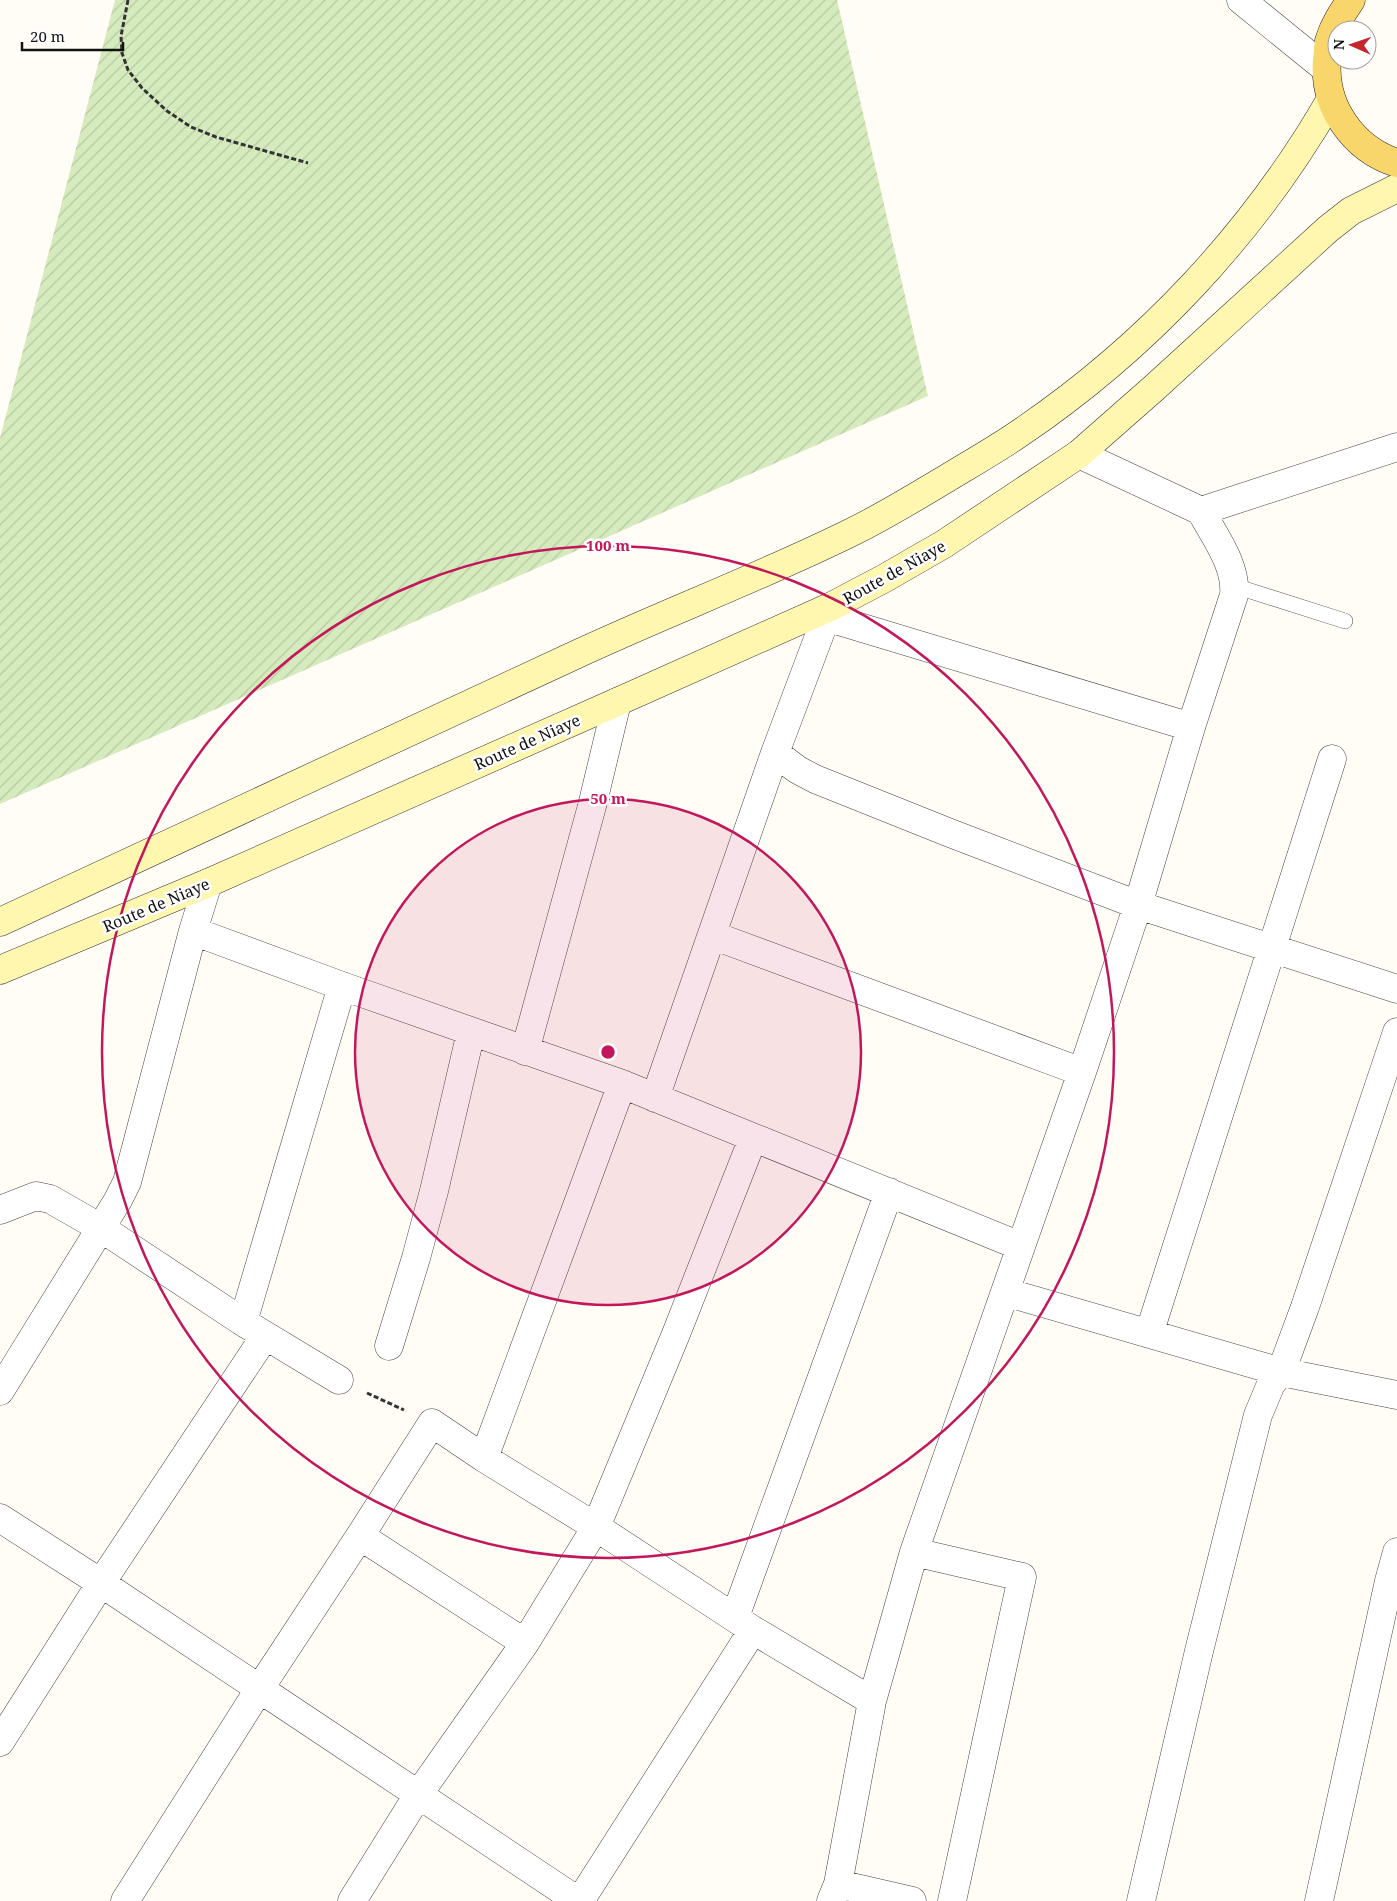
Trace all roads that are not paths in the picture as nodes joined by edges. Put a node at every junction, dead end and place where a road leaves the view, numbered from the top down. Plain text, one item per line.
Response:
1 (1241, 0) edge
2 (1351, 0) edge
3 (1326, 70) junction
4 (1331, 99) junction
5 (1397, 163) edge
6 (1397, 188) edge
7 (1397, 447) edge
8 (1079, 454) junction
9 (1201, 511) junction
10 (1235, 586) junction
11 (828, 612) junction
12 (1345, 621) dead end
13 (617, 702) junction
14 (1191, 727) junction
15 (775, 753) junction
16 (1332, 759) dead end
17 (208, 883) junction
18 (1138, 905) junction
19 (0, 922) edge
20 (193, 931) junction
21 (712, 935) junction
22 (1272, 950) junction
23 (0, 970) edge
24 (342, 986) junction
25 (1397, 989) edge
26 (470, 1032) junction
27 (1397, 1032) edge
28 (525, 1051) junction
29 (1082, 1072) junction
30 (622, 1084) junction
31 (655, 1098) junction
32 (753, 1138) junction
33 (889, 1192) junction
34 (0, 1210) edge
35 (101, 1228) junction
36 (1020, 1246) junction
37 (1005, 1292) junction
38 (254, 1329) junction
39 (1149, 1334) junction
40 (389, 1346) dead end
41 (1281, 1372) junction
42 (339, 1380) road end
43 (0, 1391) edge
44 (1397, 1395) edge
45 (484, 1458) junction
46 (0, 1518) edge
47 (596, 1527) junction
48 (360, 1536) junction
49 (914, 1552) junction
50 (1397, 1552) edge
51 (101, 1583) junction
52 (744, 1624) junction
53 (525, 1643) junction
54 (260, 1688) junction
55 (872, 1701) junction
56 (0, 1742) edge
57 (418, 1795) junction
58 (834, 1893) edge
59 (125, 1901) edge
60 (352, 1901) edge
61 (579, 1901) edge
62 (912, 1901) edge
63 (952, 1901) edge
64 (1141, 1901) edge
65 (1319, 1901) edge

1 - 3 street
2 - 3 main road
3 - 4 main road
4 - 5 main road
4 - 19 main road
6 - 8 main road, Route de Niaye
7 - 9 street
8 - 9 street
8 - 11 main road, Route de Niaye
9 - 10 street
10 - 12 lane
10 - 14 street
11 - 13 main road, Route de Niaye
11 - 14 street
11 - 15 street
13 - 17 main road, Route de Niaye
13 - 28 street
14 - 18 street
15 - 18 street
15 - 21 street
16 - 22 street
17 - 20 street
17 - 23 main road, Route de Niaye
18 - 22 street
18 - 29 street
20 - 24 street
20 - 35 street
21 - 29 street
21 - 31 street
22 - 25 street
22 - 39 street
24 - 26 street
24 - 38 street
26 - 28 street
26 - 40 street
27 - 41 street
28 - 30 street
29 - 36 street
30 - 31 street
30 - 45 street
31 - 32 street
32 - 33 street
32 - 47 street
33 - 36 street
33 - 52 street
34 - 35 street
35 - 38 street
35 - 43 street
36 - 37 street
37 - 39 street
37 - 49 street
38 - 42 street
38 - 51 street
39 - 41 street
41 - 44 street
41 - 64 street
45 - 47 street
45 - 48 street
46 - 51 street
47 - 52 street
47 - 53 street
48 - 53 street
48 - 54 street
49 - 55 street
49 - 63 street
50 - 65 street
51 - 54 street
51 - 56 street
52 - 55 street
52 - 61 street
53 - 57 street
54 - 57 street
54 - 59 street
55 - 58 street
57 - 60 street
57 - 61 street
58 - 62 street

